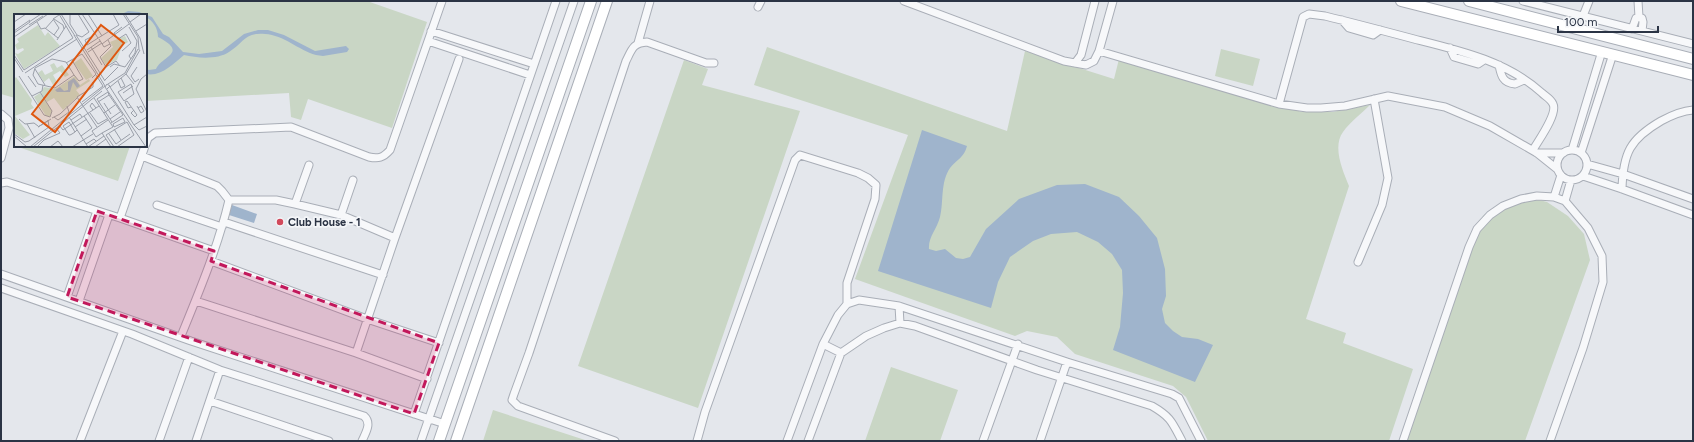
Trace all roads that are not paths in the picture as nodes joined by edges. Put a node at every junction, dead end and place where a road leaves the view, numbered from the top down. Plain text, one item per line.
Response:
1 (442, 1) edge
2 (556, 1) edge
3 (574, 1) edge
4 (591, 1) edge
5 (607, 1) edge
6 (650, 1) edge
7 (904, 1) edge
8 (1095, 1) edge
9 (1112, 1) edge
10 (1401, 1) edge
11 (1469, 1) edge
12 (1523, 1) edge
13 (1589, 1) edge
14 (1638, 1) edge
15 (1583, 16) junction
16 (1639, 17) junction
17 (1632, 28) junction
18 (431, 31) junction
19 (1642, 31) junction
20 (428, 41) junction
21 (638, 43) junction
22 (1693, 44) edge
23 (1099, 51) junction
24 (1602, 51) junction
25 (1613, 54) junction
26 (459, 59) dead end
27 (1693, 59) edge
28 (714, 63) dead end
29 (1075, 63) junction
30 (534, 64) junction
31 (1499, 65) junction
32 (530, 75) junction
33 (1693, 75) edge
34 (1524, 80) junction
35 (1588, 96) junction
36 (1374, 99) junction
37 (1598, 100) junction
38 (1279, 104) junction
39 (1693, 110) edge
40 (1, 114) edge
41 (147, 142) edge
42 (145, 147) edge
43 (1572, 150) junction
44 (1535, 152) junction
45 (1563, 153) junction
46 (1581, 153) junction
47 (142, 156) junction
48 (1, 158) edge
49 (1587, 164) junction
50 (310, 165) dead end
51 (1559, 172) junction
52 (1623, 174) junction
53 (1583, 176) junction
54 (353, 180) dead end
55 (1571, 180) junction
56 (1, 183) edge
57 (1622, 189) junction
58 (1554, 197) junction
59 (1693, 199) edge
60 (229, 200) junction
61 (1565, 201) junction
62 (295, 204) junction
63 (157, 205) dead end
64 (97, 211) junction
65 (109, 215) junction
66 (341, 215) junction
67 (1693, 215) edge
68 (120, 218) junction
69 (223, 224) junction
70 (395, 238) junction
71 (86, 244) junction
72 (98, 248) junction
73 (214, 251) junction
74 (211, 261) junction
75 (1358, 262) dead end
76 (1, 274) edge
77 (383, 275) junction
78 (1, 288) edge
79 (67, 297) junction
80 (79, 301) junction
81 (196, 301) junction
82 (847, 304) junction
83 (900, 306) junction
84 (367, 319) junction
85 (900, 323) junction
86 (122, 331) junction
87 (181, 336) junction
88 (439, 343) junction
89 (823, 344) junction
90 (1018, 344) junction
91 (356, 353) junction
92 (841, 353) junction
93 (189, 357) junction
94 (1012, 360) junction
95 (1067, 362) junction
96 (220, 370) junction
97 (1062, 378) junction
98 (427, 379) junction
99 (210, 401) junction
100 (414, 414) junction
101 (429, 419) junction
102 (445, 424) junction
103 (197, 439) edge
104 (80, 441) edge
105 (159, 441) edge
106 (206, 441) edge
107 (329, 441) edge
108 (362, 441) edge
109 (422, 441) edge
110 (439, 441) edge
111 (456, 441) edge
112 (615, 441) edge
113 (697, 441) edge
114 (786, 441) edge
115 (808, 441) edge
116 (983, 441) edge
117 (1040, 441) edge
118 (1182, 441) edge
119 (1200, 441) edge
120 (1403, 441) edge
121 (1550, 441) edge

1 - 18 street
2 - 30 street
3 - 101 street
4 - 102 street
5 - 111 street
6 - 21 street
7 - 29 street
8 - 29 street
9 - 23 street
10 - 24 street
11 - 27 street
12 - 15 street
13 - 15 street
14 - 16 street
15 - 17 street
16 - 17 street
16 - 19 street
17 - 19 street
18 - 20 street
18 - 30 street
19 - 22 street
20 - 32 street
20 - 41 street
21 - 28 street
21 - 112 street
23 - 29 street
23 - 38 street
24 - 25 street
24 - 35 street
25 - 33 street
25 - 37 street
26 - 70 street
30 - 32 street
31 - 34 street
31 - 34 street
31 - 38 street
32 - 88 street
34 - 44 street
35 - 37 street
35 - 43 street
36 - 38 street
36 - 44 street
36 - 75 street
37 - 46 street
39 - 52 street
40 - 48 street
42 - 47 street
43 - 45 street
43 - 46 street
44 - 45 street
44 - 51 street
45 - 51 street
46 - 49 street
47 - 60 street
47 - 68 street
49 - 52 street
49 - 53 street
50 - 62 street
51 - 55 street
51 - 58 street
52 - 57 street
52 - 59 street
53 - 55 street
53 - 57 street
54 - 66 street
55 - 61 street
56 - 64 street
57 - 67 street
58 - 61 street
58 - 120 street
60 - 62 street
60 - 69 street
61 - 121 street
62 - 66 street
63 - 69 street
64 - 65 street
64 - 71 street
65 - 68 street
65 - 72 street
66 - 70 street
68 - 73 street
69 - 73 street
69 - 77 street
70 - 77 street
71 - 72 street
71 - 79 street
72 - 80 street
73 - 74 street
74 - 81 street
74 - 84 street
76 - 79 street
77 - 84 street
78 - 86 street
79 - 80 street
80 - 87 street
81 - 87 street
81 - 91 street
82 - 83 street
82 - 89 street
82 - 113 street
83 - 85 street
83 - 90 street
84 - 88 street
84 - 91 street
85 - 92 street
85 - 94 street
86 - 93 street
86 - 104 street
87 - 100 street
88 - 98 street
89 - 92 street
89 - 114 street
90 - 94 street
90 - 95 street
91 - 98 street
92 - 115 street
93 - 96 street
93 - 105 street
94 - 97 street
94 - 116 street
95 - 97 street
95 - 119 street
96 - 99 street
96 - 108 street
97 - 117 street
97 - 118 street
98 - 100 street
99 - 103 street
99 - 107 street
100 - 101 street
101 - 102 street
101 - 109 street
102 - 110 street
103 - 106 street

